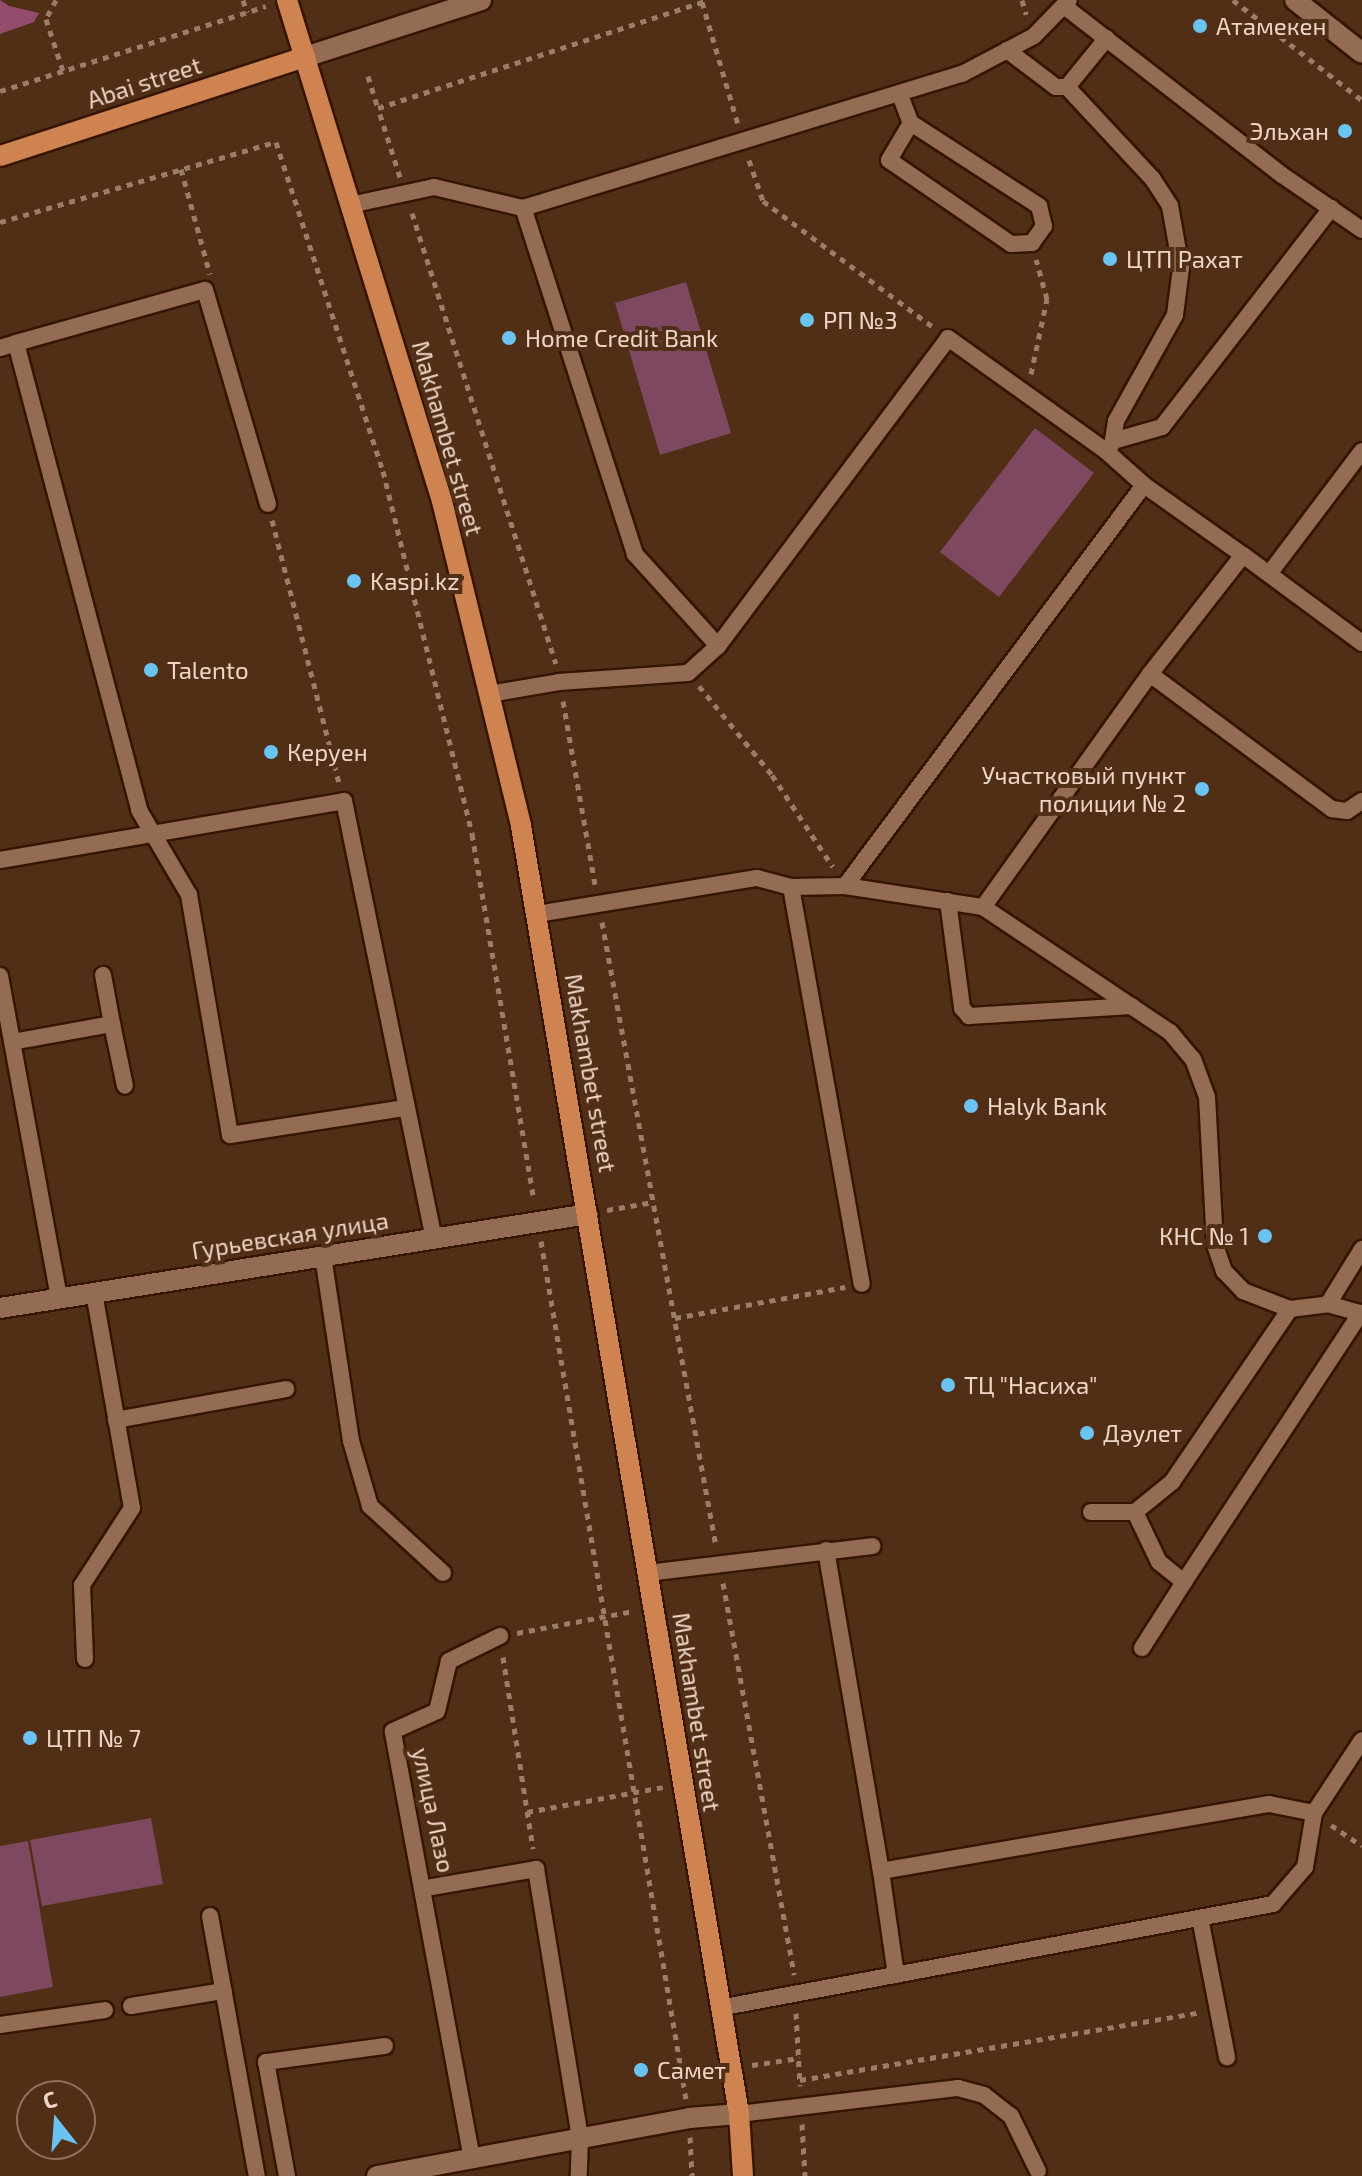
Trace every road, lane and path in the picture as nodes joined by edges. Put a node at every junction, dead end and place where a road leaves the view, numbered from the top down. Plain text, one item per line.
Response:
1 (56, 0) edge
2 (243, 0) edge
3 (481, 0) edge
4 (1233, 0) edge
5 (1295, 0) edge
6 (705, 1) edge
7 (280, 2) edge
8 (1066, 3) edge
9 (247, 12) junction
10 (1107, 38) junction
11 (1007, 50) junction
12 (1362, 53) edge
13 (305, 57) junction
14 (63, 71) junction
15 (368, 76) dead end
16 (1067, 87) junction
17 (0, 91) edge
18 (900, 95) junction
19 (1362, 100) edge
20 (378, 108) junction
21 (911, 123) junction
22 (742, 138) junction
23 (0, 156) edge
24 (181, 169) junction
25 (405, 191) junction
26 (350, 205) junction
27 (523, 208) junction
28 (1331, 208) junction
29 (0, 222) edge
30 (1362, 230) edge
31 (1032, 243) junction
32 (205, 290) junction
33 (948, 338) junction
34 (8, 345) edge
35 (1026, 395) junction
36 (1110, 447) junction
37 (1362, 451) edge
38 (1144, 485) junction
39 (268, 504) joint
40 (1243, 555) junction
41 (1269, 574) junction
42 (1362, 643) edge
43 (718, 646) junction
44 (688, 673) junction
45 (1150, 674) junction
46 (559, 682) junction
47 (489, 694) junction
48 (344, 801) junction
49 (1362, 801) edge
50 (155, 837) junction
51 (0, 860) edge
52 (845, 886) junction
53 (791, 887) junction
54 (948, 901) junction
55 (599, 907) junction
56 (983, 907) junction
57 (537, 914) junction
58 (103, 975) dead end
59 (0, 976) edge
60 (1132, 1006) junction
61 (112, 1024) junction
62 (12, 1042) junction
63 (125, 1086) dead end
64 (404, 1108) junction
65 (653, 1202) junction
66 (588, 1214) junction
67 (538, 1222) junction
68 (434, 1239) junction
69 (1362, 1249) edge
70 (323, 1256) junction
71 (862, 1284) joint
72 (94, 1293) junction
73 (59, 1298) junction
74 (1328, 1304) junction
75 (0, 1308) edge
76 (1290, 1309) junction
77 (1362, 1314) edge
78 (675, 1318) junction
79 (286, 1389) dead end
80 (116, 1420) junction
81 (1091, 1512) dead end
82 (1135, 1512) junction
83 (872, 1546) dead end
84 (826, 1550) junction
85 (719, 1561) junction
86 (443, 1573) dead end
87 (647, 1573) junction
88 (1184, 1582) junction
89 (653, 1607) junction
90 (606, 1616) junction
91 (500, 1636) junction
92 (1142, 1648) dead end
93 (85, 1659) dead end
94 (1362, 1740) edge
95 (682, 1783) junction
96 (635, 1792) junction
97 (527, 1812) junction
98 (1314, 1813) junction
99 (1362, 1846) edge
100 (536, 1869) junction
101 (881, 1871) junction
102 (426, 1888) junction
103 (210, 1916) dead end
104 (1200, 1918) junction
105 (896, 1975) junction
106 (224, 1991) junction
107 (795, 1994) junction
108 (131, 2006) dead end
109 (719, 2008) junction
110 (105, 2010) dead end
111 (1218, 2010) junction
112 (0, 2025) edge
113 (385, 2046) dead end
114 (1227, 2057) dead end
115 (799, 2058) junction
116 (731, 2068) junction
117 (800, 2080) junction
118 (801, 2107) junction
119 (739, 2114) junction
120 (689, 2118) junction
121 (580, 2138) junction
122 (472, 2159) junction
123 (1038, 2171) dead end
124 (257, 2176) edge
125 (287, 2176) edge
126 (377, 2176) edge
127 (579, 2176) edge
128 (692, 2176) edge
129 (743, 2176) edge
130 (805, 2176) edge

1 - 14 path
2 - 9 path
3 - 13 street
4 - 19 path
5 - 12 street
6 - 20 path
6 - 22 path
7 - 9 path
7 - 13 main road, Makhambet street
8 - 10 lane
8 - 11 lane
9 - 14 path
10 - 16 lane
10 - 28 lane
11 - 16 lane
11 - 18 lane
13 - 23 main road, Abai street
13 - 26 main road, Makhambet street
14 - 17 path
15 - 20 path
16 - 36 lane
18 - 21 lane
18 - 22 lane
20 - 25 path
21 - 31 lane
21 - 31 lane
22 - 27 lane
22 - 33 path
24 - 29 path
24 - 32 path
24 - 67 path
25 - 26 lane
25 - 27 lane
25 - 46 path
26 - 47 main road, Makhambet street
27 - 43 lane
28 - 30 lane
28 - 36 lane
31 - 35 path
32 - 34 lane
32 - 39 lane
33 - 35 lane
33 - 43 lane
34 - 50 lane
35 - 36 lane
36 - 38 lane
37 - 41 lane
38 - 40 lane
38 - 52 lane
39 - 48 path
40 - 41 lane
40 - 45 lane
41 - 42 lane
43 - 44 lane
44 - 46 lane
44 - 52 path
45 - 49 lane
45 - 56 lane
46 - 47 lane
46 - 55 path
47 - 57 main road, Makhambet street
48 - 50 lane
48 - 64 lane
50 - 51 lane
50 - 64 lane
52 - 53 lane
52 - 54 lane
53 - 55 lane
53 - 71 lane
54 - 56 lane
54 - 60 lane
55 - 57 lane
55 - 65 path
56 - 60 lane
57 - 66 main road, Makhambet street
58 - 61 lane
59 - 62 lane
60 - 76 lane
61 - 62 lane
61 - 63 lane
62 - 73 lane
64 - 68 lane
65 - 66 path
65 - 78 path
66 - 67 street, Гурьевская улица
66 - 87 main road, Makhambet street
67 - 68 street, Гурьевская улица
67 - 90 path
68 - 70 street, Гурьевская улица
69 - 74 lane
70 - 72 street, Гурьевская улица
70 - 86 lane
71 - 78 path
72 - 73 street, Гурьевская улица
72 - 80 lane
73 - 75 street, Гурьевская улица
74 - 76 lane
74 - 77 lane
76 - 82 lane
77 - 88 lane
78 - 85 path
79 - 80 lane
80 - 93 lane
81 - 82 lane
82 - 88 lane
83 - 84 lane
84 - 85 lane
84 - 101 lane
85 - 87 lane
85 - 107 path
87 - 89 main road, Makhambet street
88 - 92 lane
89 - 90 path
89 - 95 main road, Makhambet street
90 - 91 path
90 - 96 path
91 - 97 path
91 - 102 lane, улица Лазо
94 - 98 lane
95 - 96 path
95 - 109 main road, Makhambet street
96 - 97 path
96 - 120 path
97 - 100 path
98 - 99 path
98 - 101 lane
98 - 104 lane
100 - 102 lane
100 - 121 lane
101 - 105 lane
102 - 122 lane, улица Лазо
103 - 106 lane
104 - 105 lane
104 - 111 lane
105 - 107 lane
106 - 108 lane
106 - 124 lane
107 - 109 lane
107 - 115 path
109 - 116 main road, Makhambet street
110 - 112 lane
111 - 114 lane
111 - 117 path
113 - 125 lane
115 - 116 path
115 - 117 path
116 - 119 main road, Makhambet street
117 - 118 path
118 - 119 lane
118 - 123 lane
118 - 130 path
119 - 120 street
119 - 129 main road, Makhambet street
120 - 121 street
120 - 128 path
121 - 122 street
121 - 127 lane
122 - 126 street

